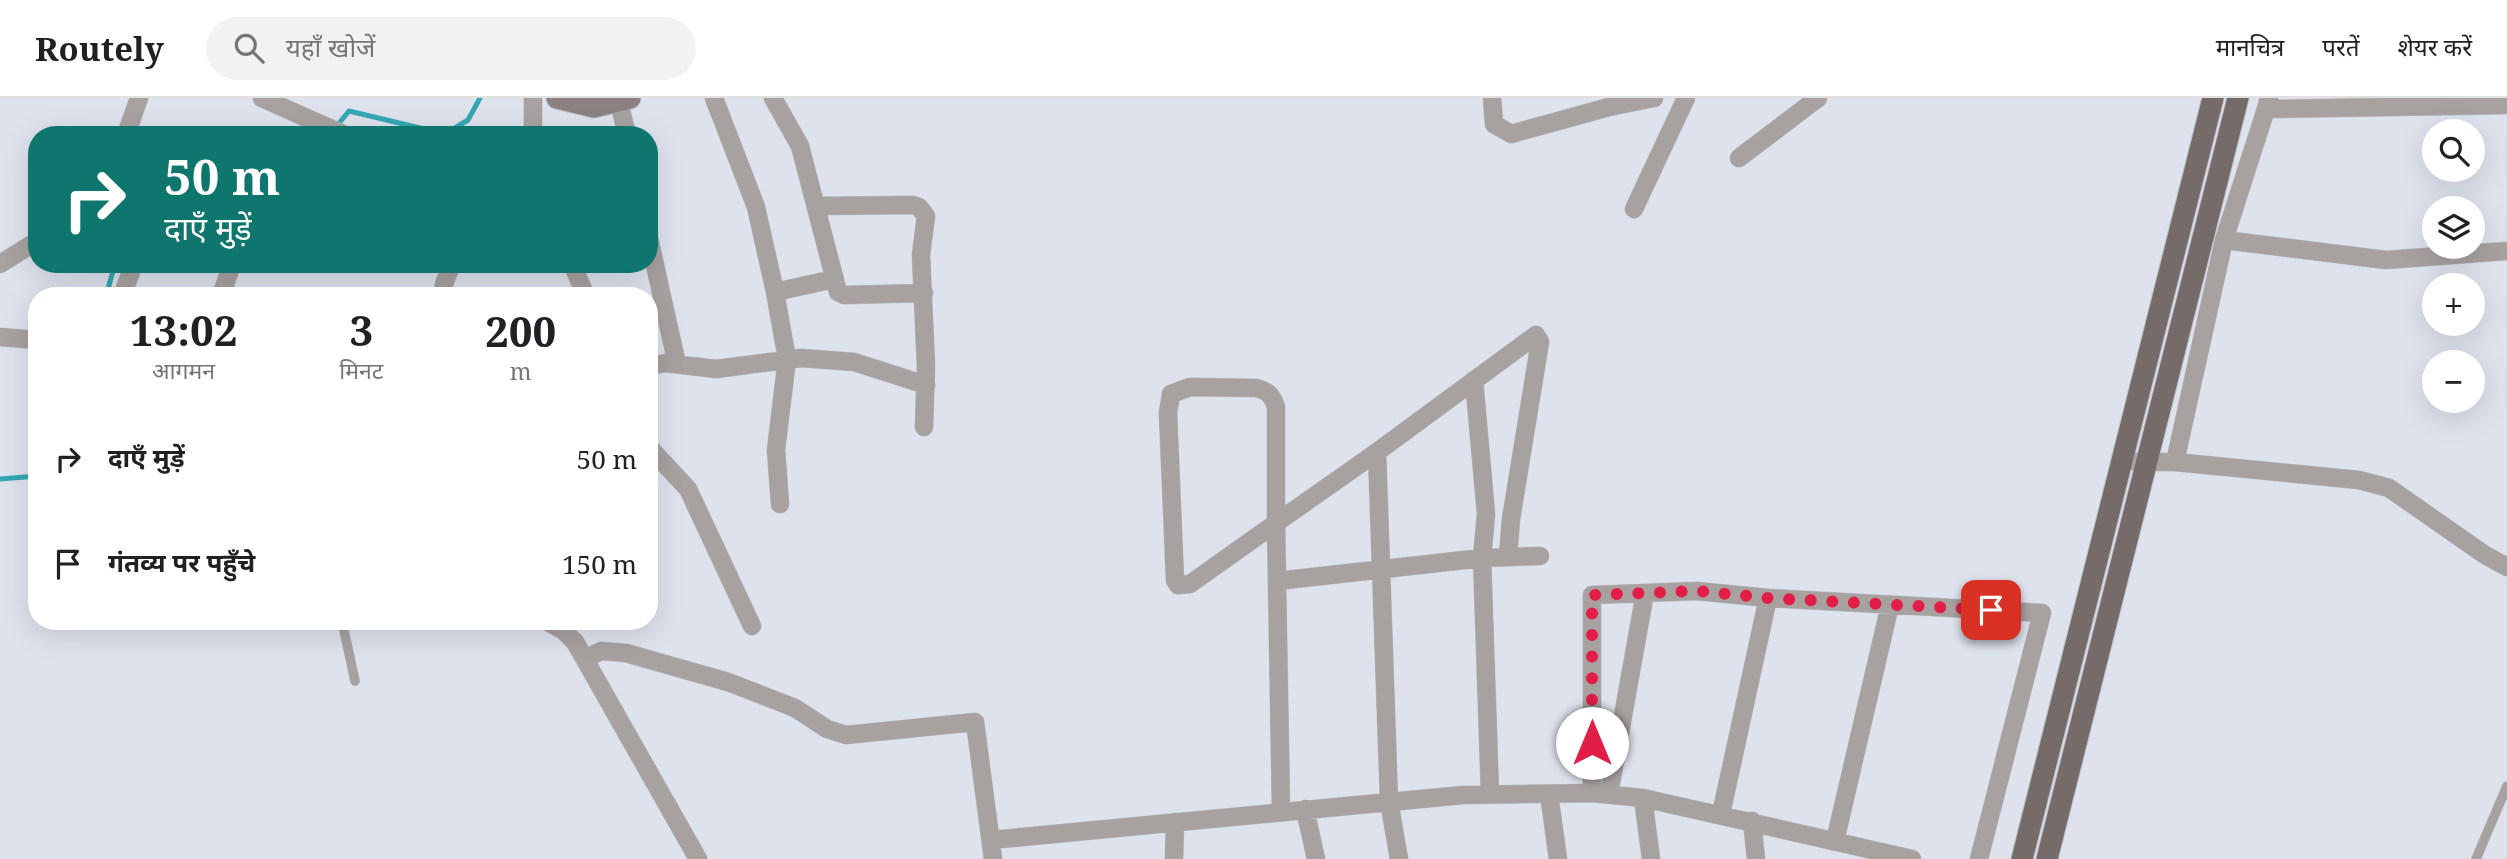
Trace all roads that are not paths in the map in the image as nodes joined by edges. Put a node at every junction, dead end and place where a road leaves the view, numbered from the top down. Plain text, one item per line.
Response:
1 (139, 98) edge
2 (262, 98) edge
3 (533, 98) edge
4 (714, 98) edge
5 (773, 98) edge
6 (1492, 98) edge
7 (1654, 98) edge
8 (1686, 98) edge
9 (1818, 98) edge
10 (2213, 98) edge
11 (2238, 98) edge
12 (564, 99) edge
13 (625, 100) edge
14 (2267, 104) edge
15 (2507, 105) edge
16 (129, 126) edge
17 (328, 126) edge
18 (533, 126) edge
19 (626, 126) edge
20 (1739, 158) dead end
21 (816, 206) junction
22 (1634, 209) dead end
23 (2224, 240) junction
24 (28, 247) edge
25 (2507, 251) edge
26 (0, 264) edge
27 (657, 273) edge
28 (834, 279) junction
29 (775, 292) junction
30 (924, 293) junction
31 (0, 337) edge
32 (28, 339) edge
33 (787, 359) junction
34 (658, 364) edge
35 (677, 364) junction
36 (1474, 380) junction
37 (926, 385) junction
38 (924, 427) dead end
39 (1377, 452) junction
40 (658, 457) edge
41 (2147, 462) junction
42 (2175, 462) junction
43 (2122, 463) junction
44 (780, 504) dead end
45 (1276, 523) junction
46 (1540, 556) dead end
47 (1508, 557) junction
48 (1482, 558) junction
49 (2507, 567) edge
50 (1381, 569) junction
51 (1278, 581) junction
52 (1645, 593) junction
53 (1768, 598) junction
54 (1890, 605) junction
55 (752, 626) dead end
56 (344, 630) edge
57 (562, 630) edge
58 (585, 659) junction
59 (355, 681) dead end
60 (2507, 786) edge
61 (1600, 793) junction
62 (1490, 794) junction
63 (1549, 794) junction
64 (1643, 798) junction
65 (1389, 801) junction
66 (1305, 809) junction
67 (1281, 811) junction
68 (1721, 814) junction
69 (1752, 821) junction
70 (1175, 822) junction
71 (991, 840) junction
72 (1835, 841) junction
73 (698, 859) edge
74 (993, 859) edge
75 (1174, 859) edge
76 (1317, 859) edge
77 (1399, 859) edge
78 (1558, 859) edge
79 (1651, 859) edge
80 (1756, 859) edge
81 (1912, 859) edge
82 (1979, 859) edge
83 (2022, 859) edge
84 (2047, 859) edge
85 (2476, 859) edge

1 - 16 street
2 - 17 street
3 - 18 street
4 - 29 street
5 - 21 street
6 - 7 street
8 - 22 street
9 - 20 street
10 - 43 main road
11 - 41 main road
12 - 13 street
13 - 19 street
14 - 15 street
14 - 23 street
21 - 28 street
21 - 30 street
23 - 25 street
23 - 42 street
24 - 26 street
27 - 35 street
28 - 29 street
28 - 30 street
29 - 33 street
30 - 37 street
31 - 32 street
33 - 35 street
33 - 37 street
33 - 44 street
34 - 35 street
36 - 39 street
36 - 47 street
36 - 48 street
37 - 38 street
39 - 45 street
39 - 50 street
40 - 55 street
41 - 42 street
41 - 43 street
41 - 84 main road
42 - 49 street
43 - 83 main road
45 - 45 street
45 - 51 street
46 - 47 street
47 - 48 street
48 - 50 street
48 - 62 street
50 - 51 street
50 - 65 street
51 - 67 street
52 - 53 street
52 - 61 street
52 - 61 street
53 - 54 street
53 - 68 street
54 - 72 street
54 - 82 street
56 - 59 lane
57 - 58 street
58 - 71 street
58 - 73 street
60 - 85 lane
61 - 63 street
61 - 64 street
62 - 63 street
62 - 65 street
63 - 78 street
64 - 68 street
64 - 79 street
65 - 66 street
65 - 77 street
66 - 67 street
66 - 76 street
67 - 70 street
68 - 69 street
69 - 72 street
69 - 80 street
70 - 71 street
70 - 75 street
71 - 74 street
72 - 81 street

